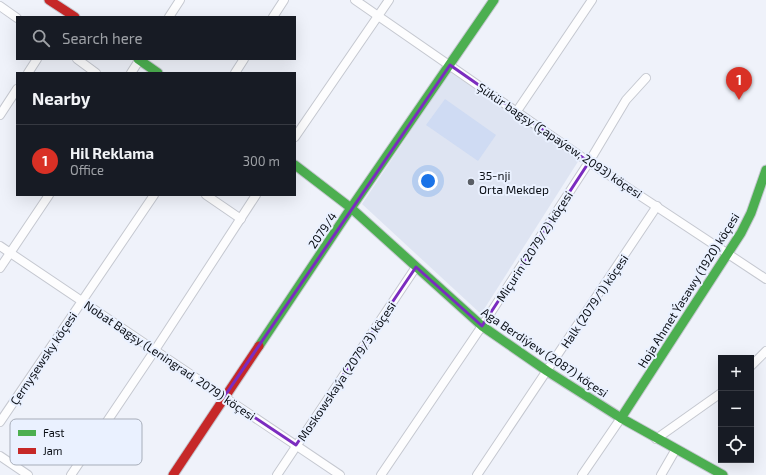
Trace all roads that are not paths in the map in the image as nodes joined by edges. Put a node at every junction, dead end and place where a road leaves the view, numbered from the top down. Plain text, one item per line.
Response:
1 (49, 0) edge
2 (180, 0) edge
3 (284, 0) edge
4 (355, 0) edge
5 (389, 0) edge
6 (494, 0) edge
7 (592, 0) edge
8 (0, 6) edge
9 (73, 16) edge
10 (170, 16) edge
11 (274, 16) edge
12 (379, 16) junction
13 (16, 17) edge
14 (36, 60) edge
15 (78, 60) edge
16 (138, 60) edge
17 (140, 60) edge
18 (243, 60) edge
19 (450, 65) junction
20 (29, 72) edge
21 (95, 72) edge
22 (132, 72) edge
23 (157, 72) edge
24 (235, 72) edge
25 (646, 78) dead end
26 (16, 91) edge
27 (517, 111) junction
28 (0, 115) edge
29 (296, 136) edge
30 (590, 162) junction
31 (296, 166) edge
32 (766, 170) edge
33 (48, 196) edge
34 (153, 196) edge
35 (207, 196) edge
36 (255, 196) edge
37 (657, 206) junction
38 (351, 208) junction
39 (241, 219) junction
40 (0, 246) edge
41 (10, 253) junction
42 (728, 253) junction
43 (416, 267) junction
44 (0, 268) edge
45 (766, 279) edge
46 (82, 301) junction
47 (482, 326) junction
48 (155, 350) junction
49 (766, 352) edge
50 (754, 363) edge
51 (547, 371) junction
52 (718, 394) edge
53 (224, 397) junction
54 (621, 418) junction
55 (109, 419) edge
56 (0, 422) edge
57 (656, 439) junction
58 (296, 445) junction
59 (676, 449) junction
60 (0, 456) edge
61 (10, 463) edge
62 (13, 465) edge
63 (78, 465) edge
64 (28, 475) edge
65 (71, 475) edge
66 (173, 475) edge
67 (276, 475) edge
68 (340, 475) edge
69 (381, 475) edge
70 (477, 475) edge
71 (582, 475) edge
72 (661, 475) edge
73 (723, 475) edge

1 - 9 street
2 - 10 street
3 - 11 street
4 - 12 street, Şükür bagşy (Çapaýew, 2093) köçesi
5 - 12 street
6 - 19 street, 2079/4 / 2079/4
7 - 27 street
8 - 13 street
12 - 19 street, Şükür bagşy (Çapaýew, 2093) köçesi
12 - 29 street
14 - 20 street
15 - 21 street
16 - 22 street
17 - 23 street
18 - 24 street
19 - 27 street, Şükür bagşy (Çapaýew, 2093) köçesi
19 - 38 street, 2079/4 / 2079/4
25 - 30 street, Miçurin (2079/2) köçesi
26 - 28 street
27 - 30 street, Şükür bagşy (Çapaýew, 2093) köçesi
30 - 37 street, Şükür bagşy (Çapaýew, 2093) köçesi
30 - 47 street, Miçurin (2079/2) köçesi
31 - 38 street, Aga Berdiýew (2087) köçesi
32 - 42 street, Hoja Ahmet Ýasawy (1920) köçesi
33 - 41 street
34 - 46 street, Çernyşewsky köçesi
35 - 39 street
36 - 39 street
37 - 42 street, Şükür bagşy (Çapaýew, 2093) köçesi
37 - 51 street, Halk (2079/1) köçesi
38 - 43 street, Aga Berdiýew (2087) köçesi
38 - 53 street, 2079/4 / 2079/4
39 - 48 street
40 - 41 street, Nobat Bagşy (Leningrad, 2079) köçesi
41 - 44 street
41 - 46 street, Nobat Bagşy (Leningrad, 2079) köçesi
42 - 45 street, Şükür bagşy (Çapaýew, 2093) köçesi
42 - 54 street, Hoja Ahmet Ýasawy (1920) köçesi
43 - 47 street, Aga Berdiýew (2087) köçesi
43 - 58 street, Moskowskaýa (2079/3) köçesi
46 - 48 street, Nobat Bagşy (Leningrad, 2079) köçesi
46 - 56 street, Çernyşewsky köçesi
47 - 51 street, Aga Berdiýew (2087) köçesi
47 - 69 street, Miçurin (2079/2) köçesi
48 - 53 street, Nobat Bagşy (Leningrad, 2079) köçesi
48 - 55 street
49 - 50 street
51 - 54 street, Aga Berdiýew (2087) köçesi
51 - 70 street, Halk (2079/1) köçesi
52 - 57 street
53 - 58 street, Nobat Bagşy (Leningrad, 2079) köçesi
53 - 66 street, 2079/4 / 2079/4
54 - 57 street, Aga Berdiýew (2087) köçesi
54 - 71 street
57 - 59 street, Aga Berdiýew (2087) köçesi
58 - 67 street, Moskowskaýa (2079/3) köçesi
58 - 68 street, Nobat Bagşy (Leningrad, 2079) köçesi
59 - 72 street
59 - 73 street, Aga Berdiýew (2087) köçesi
60 - 61 street
62 - 64 street
63 - 65 street

